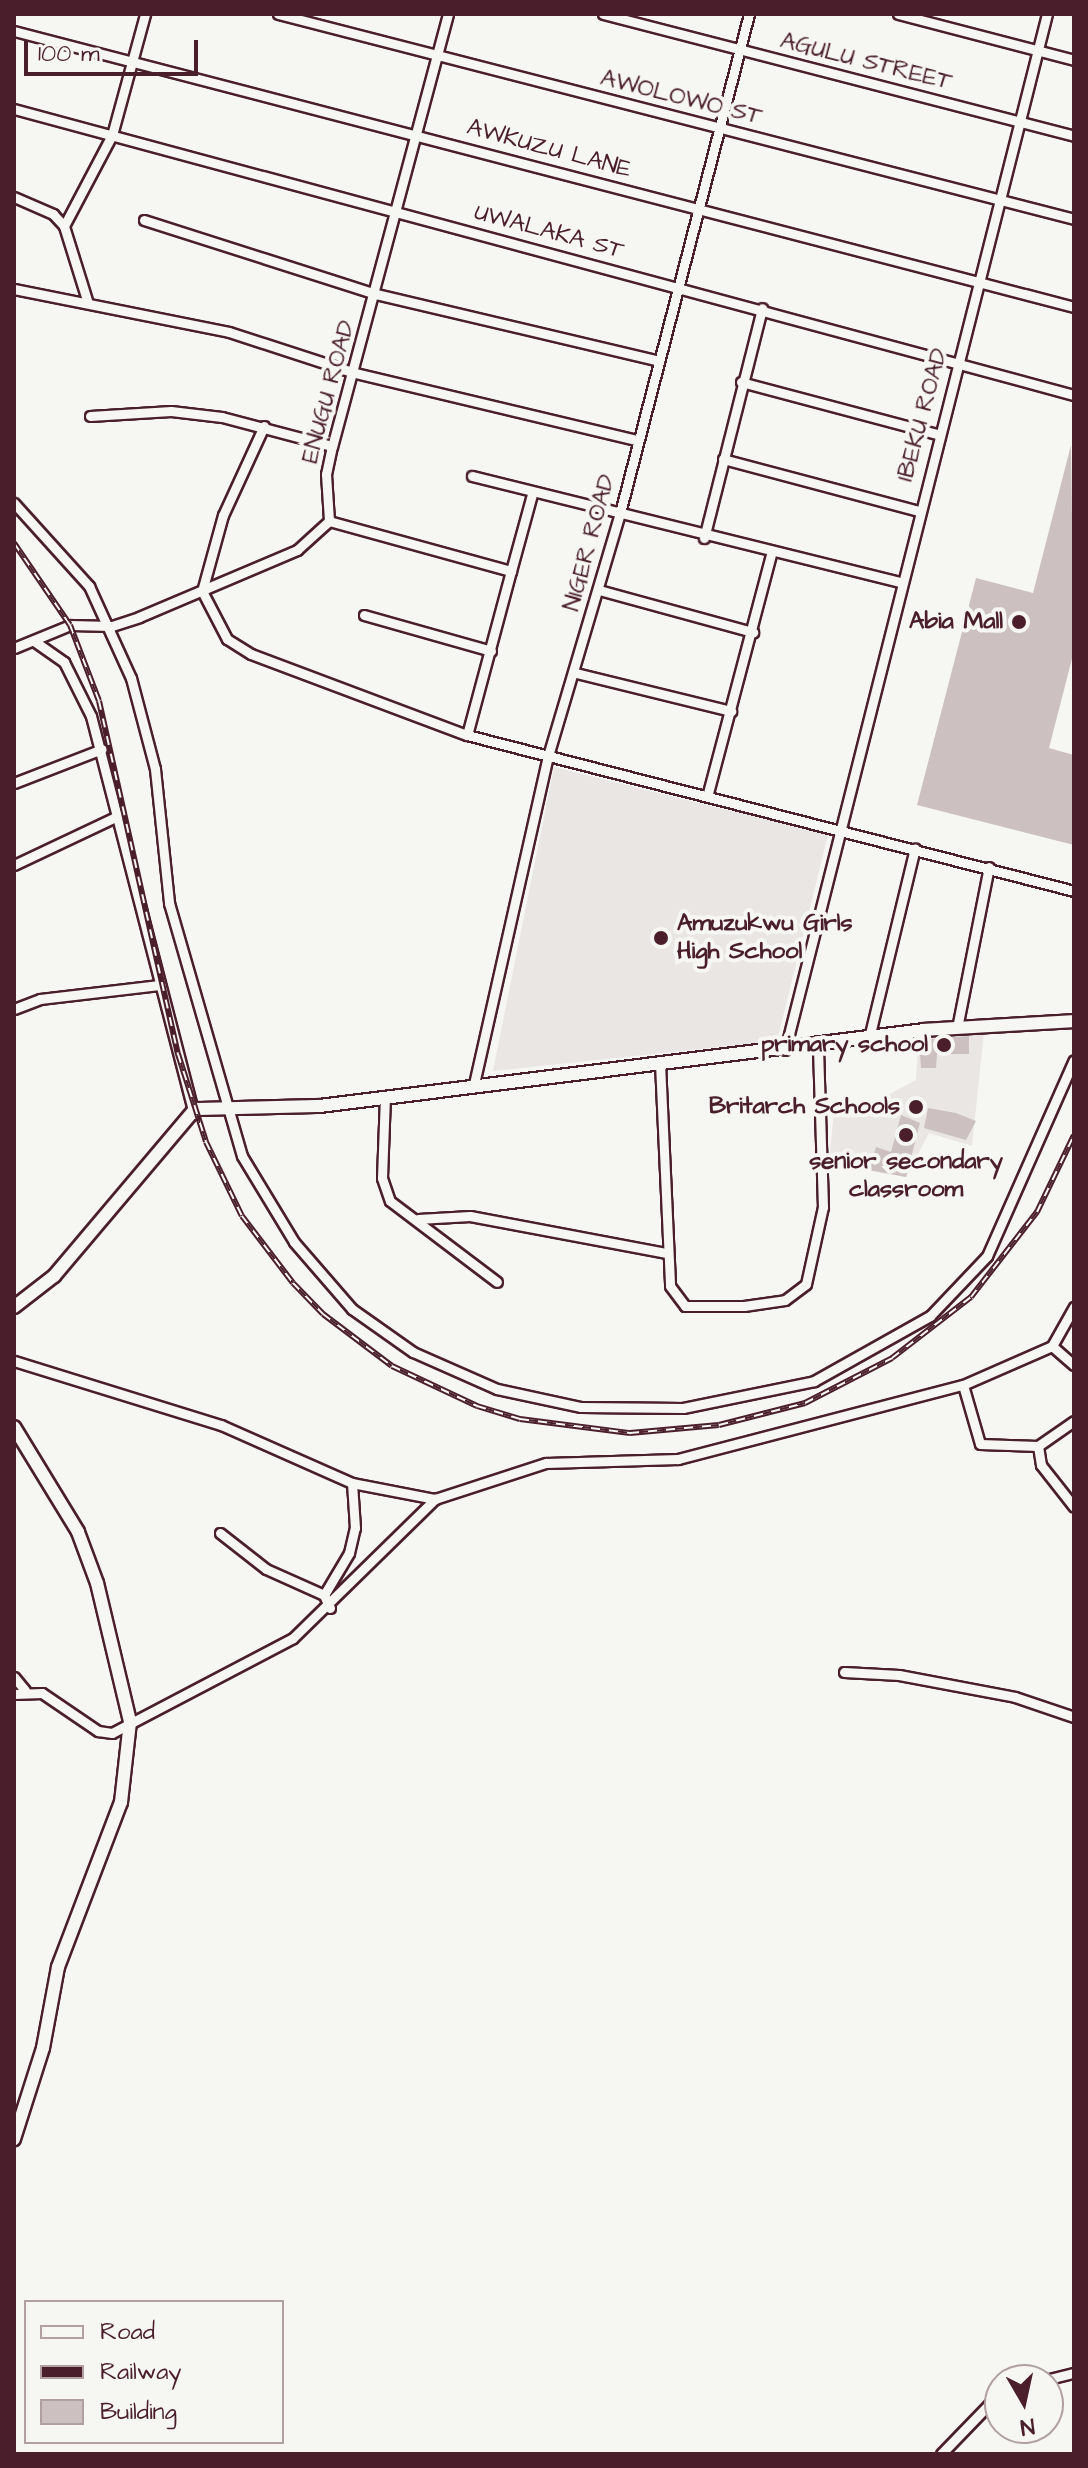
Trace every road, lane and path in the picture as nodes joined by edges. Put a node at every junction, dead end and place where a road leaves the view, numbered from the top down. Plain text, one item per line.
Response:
1 (145, 14) edge
2 (278, 14) edge
3 (448, 14) edge
4 (603, 14) edge
5 (749, 14) edge
6 (898, 14) edge
7 (1047, 14) edge
8 (14, 31) edge
9 (1037, 50) junction
10 (739, 51) junction
11 (437, 56) junction
12 (1074, 60) edge
13 (131, 62) junction
14 (14, 109) edge
15 (1020, 121) junction
16 (720, 129) junction
17 (418, 133) junction
18 (112, 135) junction
19 (1074, 136) edge
20 (14, 197) edge
21 (999, 200) junction
22 (394, 211) junction
23 (699, 211) junction
24 (1074, 219) edge
25 (144, 220) dead end
26 (64, 226) junction
27 (978, 279) junction
28 (678, 287) junction
29 (14, 289) edge
30 (376, 294) junction
31 (87, 300) junction
32 (1074, 307) edge
33 (762, 308) junction
34 (659, 361) junction
35 (958, 363) junction
36 (355, 373) junction
37 (741, 382) junction
38 (1074, 395) edge
39 (90, 416) dead end
40 (264, 426) junction
41 (940, 435) junction
42 (637, 440) junction
43 (332, 446) junction
44 (723, 459) junction
45 (472, 476) dead end
46 (532, 494) junction
47 (14, 503) edge
48 (918, 511) junction
49 (620, 513) junction
50 (329, 521) junction
51 (704, 538) junction
52 (771, 555) junction
53 (511, 571) junction
54 (900, 582) junction
55 (599, 590) junction
56 (202, 591) junction
57 (364, 615) dead end
58 (112, 626) junction
59 (753, 632) junction
60 (34, 641) junction
61 (14, 648) edge
62 (491, 651) junction
63 (576, 673) junction
64 (731, 711) junction
65 (467, 735) junction
66 (102, 749) junction
67 (548, 756) junction
68 (14, 783) edge
69 (708, 793) junction
70 (120, 815) junction
71 (837, 826) junction
72 (915, 848) junction
73 (14, 865) edge
74 (989, 867) junction
75 (1074, 891) edge
76 (159, 985) junction
77 (14, 1009) edge
78 (1074, 1021) edge
79 (957, 1028) junction
80 (869, 1038) junction
81 (818, 1044) junction
82 (785, 1050) junction
83 (1074, 1060) edge
84 (660, 1063) junction
85 (474, 1084) junction
86 (385, 1096) junction
87 (225, 1111) junction
88 (195, 1116) junction
89 (418, 1219) junction
90 (666, 1253) junction
91 (497, 1282) dead end
92 (14, 1307) edge
93 (1074, 1307) edge
94 (1052, 1346) junction
95 (14, 1361) edge
96 (1074, 1365) edge
97 (963, 1385) junction
98 (1074, 1421) edge
99 (14, 1427) edge
100 (1038, 1446) junction
101 (352, 1483) junction
102 (435, 1499) junction
103 (1074, 1507) edge
104 (220, 1533) dead end
105 (324, 1595) junction
106 (330, 1608) junction
107 (844, 1672) dead end
108 (14, 1677) edge
109 (25, 1690) junction
110 (14, 1694) edge
111 (1074, 1717) edge
112 (130, 1722) junction
113 (14, 2139) edge
114 (984, 2410) edge
115 (941, 2454) edge

1 - 13 street
2 - 11 street, AWOLOWO ST
3 - 11 street, ENUGU ROAD
4 - 10 street, AGULU STREET
5 - 10 street, NIGER ROAD
6 - 9 street
7 - 9 street, IBEKU ROAD
8 - 13 street, AWKUZU LANE
9 - 12 street
9 - 15 street, IBEKU ROAD
10 - 15 street, AGULU STREET
10 - 16 street, NIGER ROAD
11 - 16 street, AWOLOWO ST
11 - 17 street, ENUGU ROAD
13 - 17 street, AWKUZU LANE
13 - 18 street
14 - 18 street, UWALAKA ST
15 - 19 street, AGULU STREET
15 - 21 street, IBEKU ROAD
16 - 21 street, AWOLOWO ST
16 - 23 street, NIGER ROAD
17 - 22 street, ENUGU ROAD
17 - 23 street, AWKUZU LANE
18 - 22 street, UWALAKA ST
18 - 26 street
20 - 26 street
21 - 24 street, AWOLOWO ST
21 - 27 street, IBEKU ROAD
22 - 28 street, UWALAKA ST
22 - 30 street, ENUGU ROAD
23 - 27 street, AWKUZU LANE
23 - 28 street, NIGER ROAD
25 - 30 street
26 - 31 street
27 - 32 street, AWKUZU LANE
27 - 35 street, IBEKU ROAD
28 - 33 street, UWALAKA ST
28 - 34 street, NIGER ROAD
29 - 31 street
30 - 34 street
30 - 36 street, ENUGU ROAD
31 - 36 street
33 - 35 street, UWALAKA ST
33 - 37 street
34 - 42 street, NIGER ROAD
35 - 38 street, UWALAKA ST
35 - 41 street, IBEKU ROAD
36 - 42 street
36 - 43 street, ENUGU ROAD
37 - 41 street
37 - 44 street
39 - 40 street
40 - 43 street
40 - 56 street
41 - 48 street, IBEKU ROAD
42 - 49 street, NIGER ROAD
43 - 50 street, ENUGU ROAD
44 - 48 street
44 - 51 street
45 - 46 street
46 - 49 street
46 - 53 street
47 - 58 street
48 - 54 street, IBEKU ROAD
49 - 51 street
49 - 55 street, NIGER ROAD
50 - 53 street
50 - 56 street
51 - 52 street
52 - 54 street
52 - 59 street
53 - 62 street
54 - 71 street, IBEKU ROAD
55 - 59 street
55 - 63 street, NIGER ROAD
56 - 58 street
56 - 65 street
57 - 62 street
58 - 60 street
58 - 87 street
59 - 64 street
60 - 61 street
60 - 66 street
62 - 65 street
63 - 64 street
63 - 67 street, NIGER ROAD
64 - 69 street
65 - 67 street
66 - 68 street
66 - 70 street
67 - 69 street
67 - 85 street, NIGER ROAD
69 - 71 street
70 - 73 street
70 - 76 street
71 - 72 street
71 - 82 street, IBEKU ROAD
72 - 74 street
72 - 80 street
74 - 75 street
74 - 79 street
76 - 77 street
76 - 88 street
78 - 79 street
79 - 80 street
80 - 81 street
81 - 82 street
81 - 90 street
82 - 84 street
83 - 87 street
84 - 85 street
84 - 90 street
85 - 86 street
86 - 87 street
86 - 89 street
87 - 88 street
88 - 92 street
89 - 90 street
89 - 91 street
93 - 94 street
94 - 96 street
94 - 97 street
95 - 101 street
97 - 100 street
97 - 102 street
98 - 100 street
99 - 112 street
100 - 103 street
101 - 102 street
101 - 105 street
102 - 106 street
104 - 105 street
105 - 106 street
106 - 112 street
107 - 111 street
108 - 109 street
109 - 110 street
109 - 112 street
112 - 113 street
114 - 115 street

